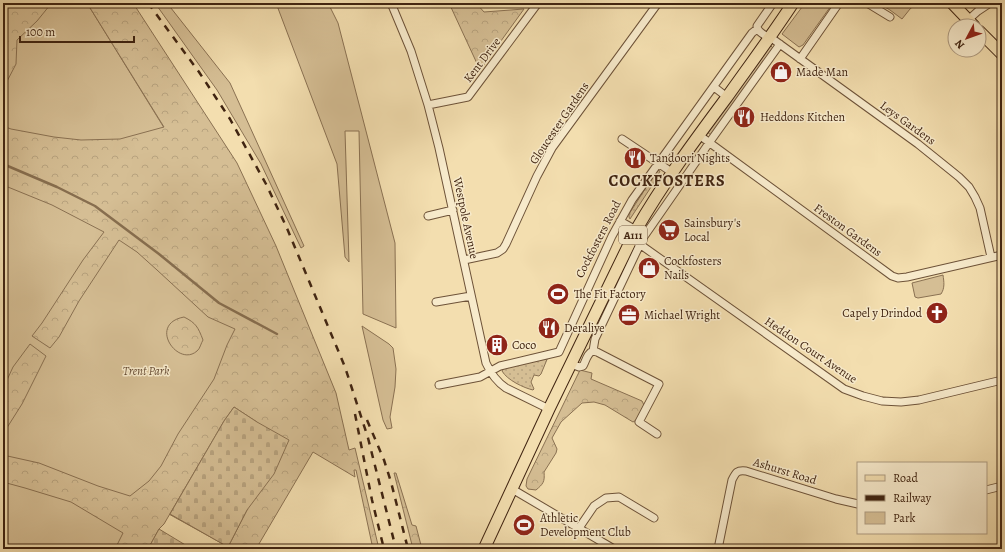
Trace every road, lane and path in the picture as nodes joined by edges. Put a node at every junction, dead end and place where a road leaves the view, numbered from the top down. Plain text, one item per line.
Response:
1 (391, 3) edge
2 (538, 3) edge
3 (658, 3) edge
4 (774, 3) edge
5 (793, 3) edge
6 (839, 3) edge
7 (866, 3) edge
8 (952, 3) edge
9 (990, 3) edge
10 (890, 17) dead end
11 (966, 18) edge
12 (974, 18) edge
13 (757, 29) junction
14 (769, 38) junction
15 (987, 39) edge
16 (780, 44) junction
17 (1002, 54) edge
18 (800, 59) junction
19 (714, 86) junction
20 (727, 97) junction
21 (428, 105) junction
22 (699, 135) junction
23 (622, 139) dead end
24 (709, 143) junction
25 (658, 163) junction
26 (673, 173) junction
27 (453, 210) junction
28 (428, 216) dead end
29 (620, 221) junction
30 (636, 238) junction
31 (1002, 255) edge
32 (991, 257) junction
33 (464, 260) junction
34 (471, 296) junction
35 (436, 302) dead end
36 (593, 351) junction
37 (571, 364) junction
38 (490, 372) junction
39 (1002, 380) edge
40 (439, 385) dead end
41 (549, 409) junction
42 (657, 434) dead end
43 (1002, 486) edge
44 (512, 489) junction
45 (987, 490) edge
46 (857, 504) edge
47 (654, 518) dead end
48 (579, 528) junction
49 (611, 548) edge
50 (484, 549) edge
51 (718, 549) edge

1 - 21 street, Westpole Avenue
2 - 21 street, Kent Drive
3 - 33 street, Gloucester Gardens
4 - 13 street, Cockfosters Road
5 - 14 main road, A111
6 - 18 street
7 - 10 street
8 - 11 main road
9 - 12 street
13 - 14 street
13 - 19 street, Cockfosters Road
14 - 16 street, Leys Gardens
14 - 20 main road, A111
15 - 17 main road
16 - 18 street, Leys Gardens
16 - 24 street
18 - 32 street, Leys Gardens
19 - 20 street
19 - 25 street, Cockfosters Road
20 - 22 main road, A111
21 - 27 street, Westpole Avenue
22 - 24 street, Freston Gardens
22 - 26 main road, A111
23 - 25 street
24 - 30 street
24 - 32 street, Freston Gardens
25 - 26 street
25 - 29 street, Cockfosters Road
26 - 30 main road, A111
27 - 28 street
27 - 33 street, Westpole Avenue
29 - 30 street, Heddon Court Avenue
29 - 38 street, Cockfosters Road
30 - 36 street
30 - 37 main road, A111
30 - 39 street, Heddon Court Avenue
31 - 32 street, Freston Gardens
33 - 34 street, Westpole Avenue
34 - 35 street
34 - 38 street, Westpole Avenue
36 - 37 street
36 - 42 street
37 - 41 main road, A111
38 - 40 street, Cockfosters Road
38 - 41 street, Westpole Avenue
41 - 44 main road, A111
43 - 45 street
44 - 48 street
44 - 50 main road, A111
46 - 51 street, Ashurst Road
47 - 48 street
48 - 49 street

